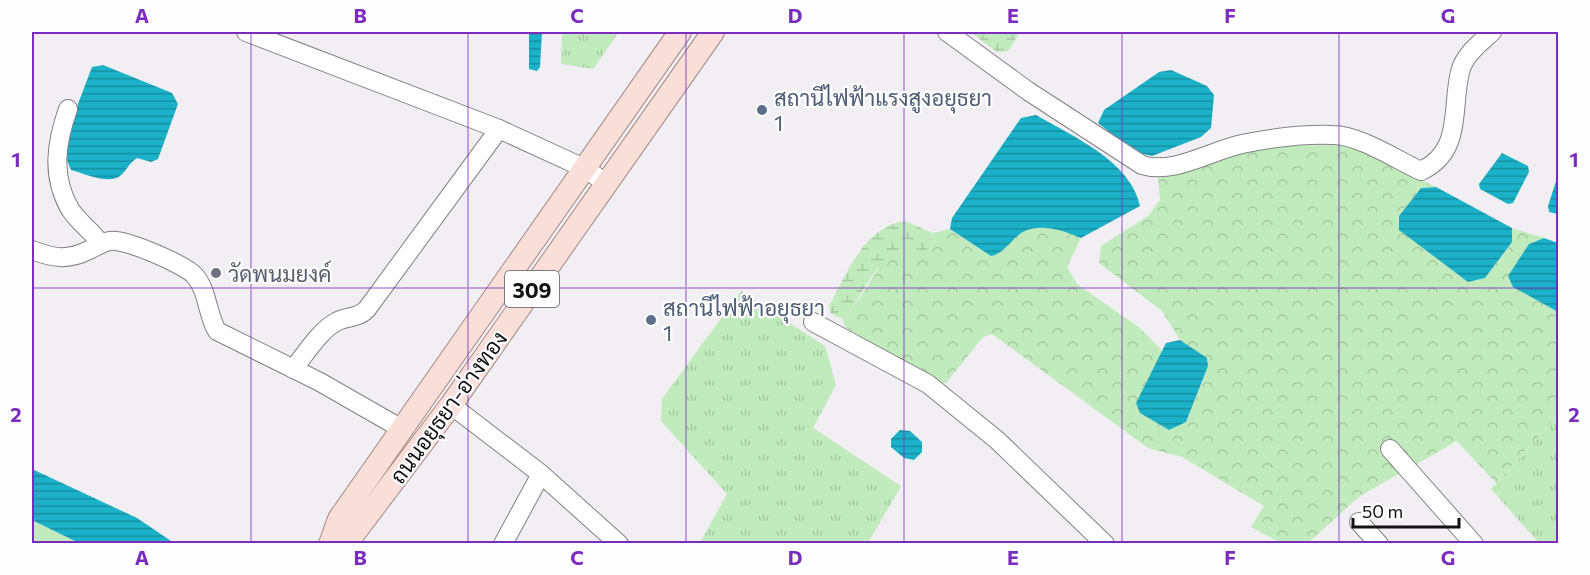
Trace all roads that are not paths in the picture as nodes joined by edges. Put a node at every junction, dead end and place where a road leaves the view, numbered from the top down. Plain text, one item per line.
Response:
1 (246, 32) edge
2 (680, 32) edge
3 (713, 32) edge
4 (947, 32) edge
5 (1492, 32) edge
6 (68, 109) dead end
7 (499, 129) junction
8 (584, 168) junction
9 (606, 183) junction
10 (101, 244) junction
11 (32, 250) edge
12 (813, 322) dead end
13 (293, 369) junction
14 (451, 405) junction
15 (402, 429) junction
16 (1390, 449) dead end
17 (541, 474) junction
18 (1359, 522) dead end
19 (1464, 540) edge
20 (330, 543) edge
21 (346, 543) edge
22 (503, 543) edge
23 (619, 543) edge
24 (1106, 543) edge
25 (1379, 543) edge

1 - 7 street
2 - 8 main road, ถนนอยุธยา-อ่างทอง / 309
3 - 9 main road, ถนนอยุธยา-อ่างทอง / 309
4 - 5 street
6 - 10 street
7 - 8 street
7 - 13 street
8 - 9 street
8 - 15 main road, ถนนอยุธยา-อ่างทอง / 309
9 - 14 main road, ถนนอยุธยา-อ่างทอง / 309
10 - 11 street
10 - 13 street
12 - 24 street
13 - 15 street
14 - 17 street
14 - 21 main road, ถนนอยุธยา-อ่างทอง / 309
15 - 20 main road, ถนนอยุธยา-อ่างทอง / 309
16 - 19 street
17 - 22 street
17 - 23 street
18 - 25 street

